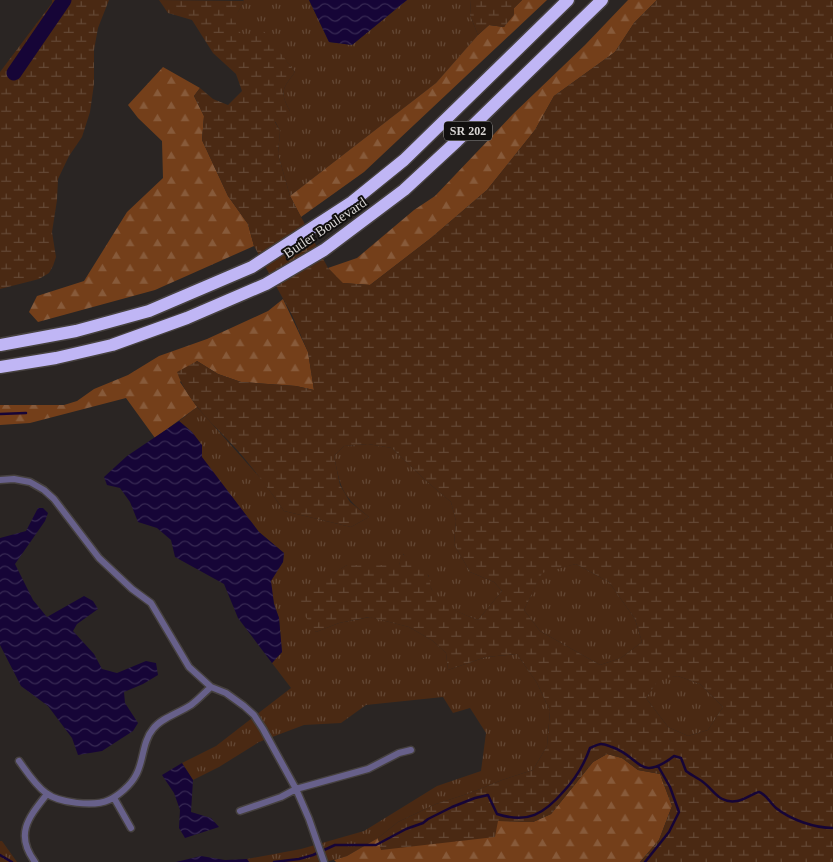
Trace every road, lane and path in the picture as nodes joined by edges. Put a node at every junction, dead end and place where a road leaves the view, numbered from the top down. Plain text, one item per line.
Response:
1 (568, 0) edge
2 (602, 0) edge
3 (0, 346) edge
4 (0, 367) edge
5 (0, 480) edge
6 (210, 687) junction
7 (411, 750) dead end
8 (19, 761) dead end
9 (296, 789) junction
10 (47, 794) junction
11 (114, 798) junction
12 (240, 811) dead end
13 (131, 828) dead end
14 (324, 861) edge
15 (35, 862) edge

1 - 3 highway, Butler Boulevard / SR 202
2 - 4 highway, Butler Boulevard / SR 202
5 - 6 street
6 - 9 street
6 - 11 street
7 - 9 street
8 - 10 street
9 - 12 street
9 - 14 street
10 - 11 street
10 - 15 street
11 - 13 street

